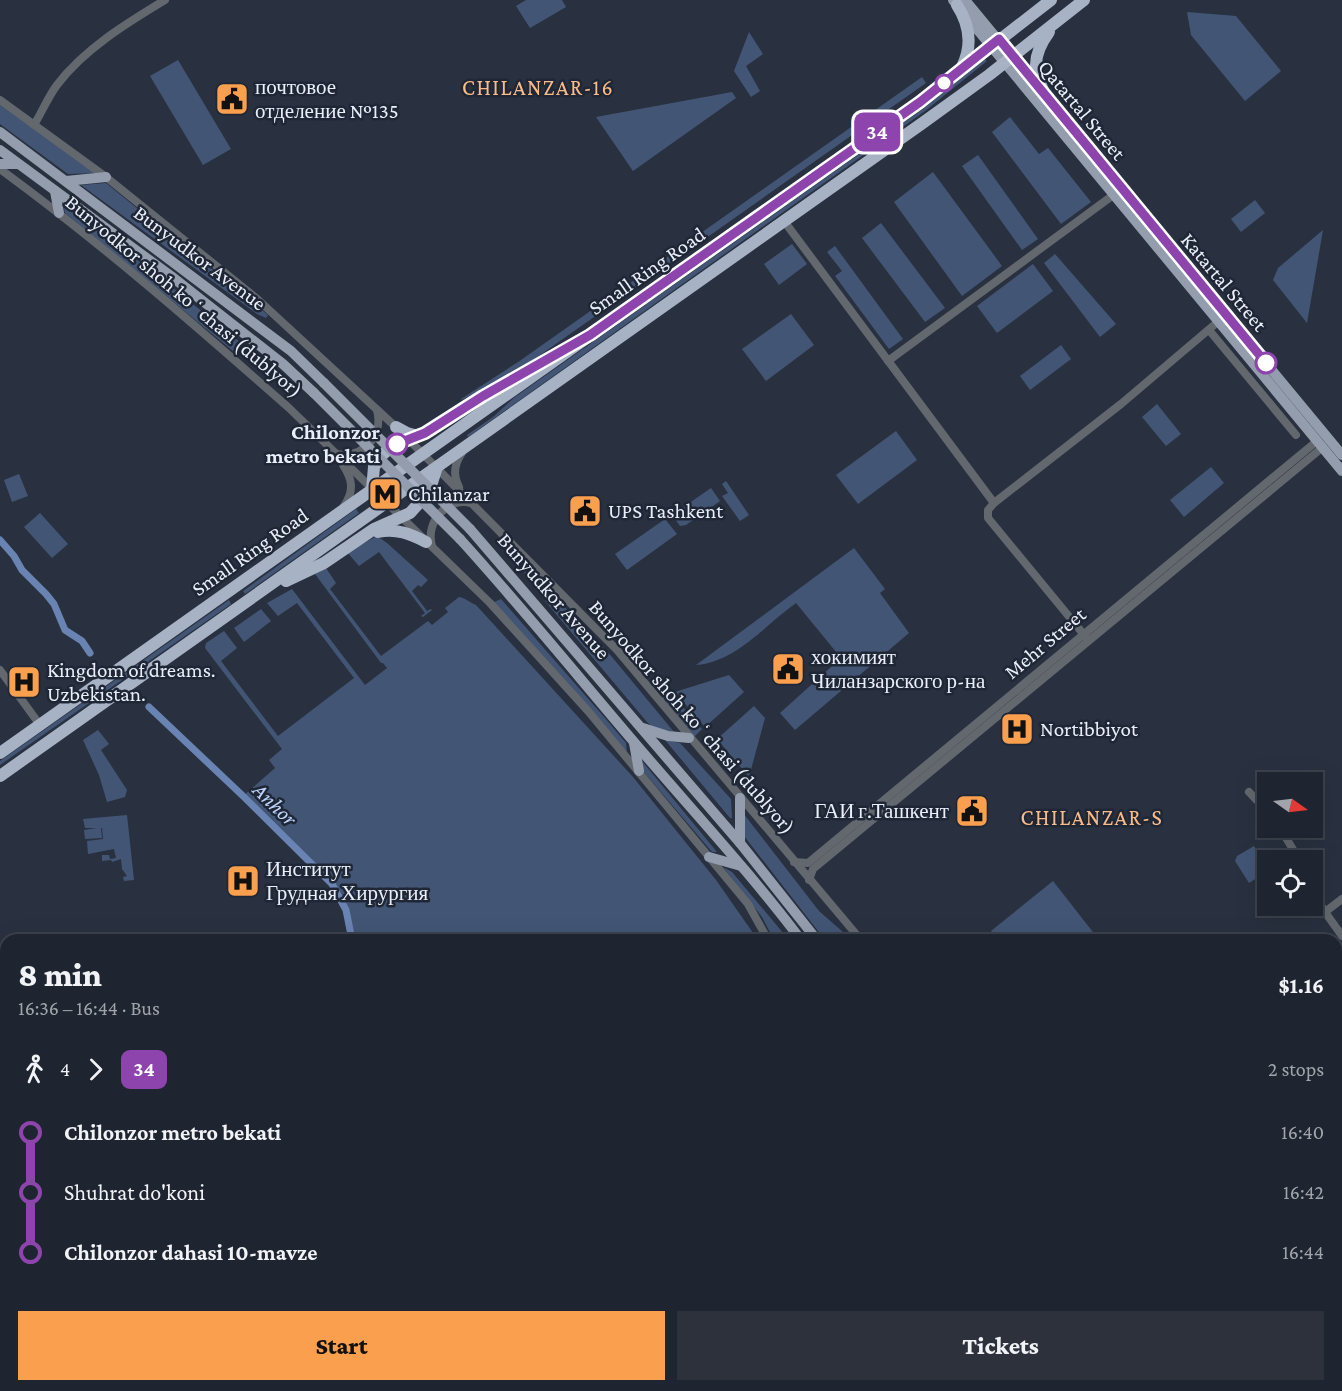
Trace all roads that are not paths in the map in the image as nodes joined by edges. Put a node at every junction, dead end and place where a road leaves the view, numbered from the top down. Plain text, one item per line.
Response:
1 (165, 0) edge
2 (1051, 0) edge
3 (1084, 0) edge
4 (958, 2) edge
5 (1056, 22) junction
6 (995, 43) junction
7 (1008, 59) junction
8 (960, 70) junction
9 (1047, 98) junction
10 (0, 100) edge
11 (34, 125) junction
12 (0, 132) edge
13 (0, 150) edge
14 (0, 164) edge
15 (18, 164) junction
16 (0, 169) edge
17 (106, 177) junction
18 (66, 181) junction
19 (55, 191) junction
20 (1118, 191) junction
21 (59, 213) junction
22 (784, 221) junction
23 (1222, 318) junction
24 (1209, 330) junction
25 (590, 335) junction
26 (888, 361) junction
27 (514, 389) junction
28 (377, 410) junction
29 (396, 427) joint
30 (1296, 435) dead end
31 (413, 437) junction
32 (474, 441) junction
33 (1324, 441) junction
34 (423, 453) junction
35 (336, 454) junction
36 (1342, 455) edge
37 (437, 467) junction
38 (1342, 471) edge
39 (372, 489) junction
40 (469, 500) junction
41 (386, 503) junction
42 (994, 503) junction
43 (340, 512) junction
44 (402, 518) junction
45 (363, 537) junction
46 (430, 546) junction
47 (225, 594) junction
48 (256, 595) junction
49 (235, 610) junction
50 (1084, 640) junction
51 (0, 670) edge
52 (40, 725) junction
53 (642, 728) junction
54 (689, 738) junction
55 (634, 743) junction
56 (0, 753) edge
57 (639, 771) junction
58 (0, 776) edge
59 (1249, 792) dead end
60 (740, 798) junction
61 (1257, 800) edge
62 (740, 843) junction
63 (709, 857) junction
64 (793, 862) junction
65 (810, 866) junction
66 (742, 867) junction
67 (809, 880) junction
68 (1342, 899) edge
69 (1323, 909) edge
70 (1325, 912) junction
71 (765, 934) edge
72 (796, 934) edge
73 (812, 934) edge
74 (856, 934) edge
75 (1341, 934) edge

1 - 11 street
2 - 6 highway, Small Ring Road
3 - 5 highway
4 - 6 main road, Katartal Street
4 - 8 highway
5 - 7 highway
5 - 9 highway
6 - 7 main road, Katartal Street
6 - 8 highway, Small Ring Road
7 - 9 main road, Qatartal Street
7 - 20 main road, Katartal Street
7 - 22 highway, Small Ring Road
8 - 25 highway, Small Ring Road
9 - 20 main road, Qatartal Street
10 - 11 street, Bunyodkor shoh koʻchasi (dublyor)
11 - 17 street, Bunyodkor shoh koʻchasi (dublyor)
12 - 18 main road, Bunyudkor Avenue
13 - 15 main road, Bunyudkor Avenue
14 - 15 main road
15 - 19 main road, Bunyudkor Avenue
16 - 21 street, Bunyodkor shoh koʻchasi (dublyor)
17 - 18 main road
17 - 28 street, Bunyodkor shoh koʻchasi (dublyor)
18 - 53 main road, Bunyudkor Avenue, bridge
19 - 21 main road
19 - 55 main road, Bunyudkor Avenue, bridge
20 - 23 main road, Katartal Street
20 - 26 street
21 - 35 street, Bunyodkor shoh koʻchasi (dublyor)
22 - 26 street
22 - 32 highway, Small Ring Road
23 - 24 street
23 - 33 main road, Katartal Street
24 - 30 street
24 - 42 street
25 - 27 highway, Small Ring Road
25 - 31 highway
26 - 42 street
27 - 32 highway
27 - 34 highway, Small Ring Road
28 - 29 street, Bunyodkor shoh koʻchasi (dublyor)
28 - 35 street
29 - 31 highway
31 - 34 street, Bunyodkor shoh koʻchasi (dublyor)
31 - 39 highway
32 - 37 highway, Small Ring Road
32 - 40 street
33 - 36 main road, Katartal Street
33 - 38 main road, Katartal Street
33 - 50 street, Mehr Street
34 - 37 street, Bunyodkor shoh koʻchasi (dublyor)
34 - 39 highway, Small Ring Road
35 - 39 street, Bunyodkor shoh koʻchasi (dublyor)
35 - 43 street
37 - 40 street, Bunyodkor shoh koʻchasi (dublyor)
37 - 41 highway, Small Ring Road
37 - 44 highway
39 - 41 street, Bunyodkor shoh koʻchasi (dublyor)
39 - 43 highway, Small Ring Road
40 - 46 street
40 - 54 street, Bunyodkor shoh koʻchasi (dublyor)
41 - 44 street, Bunyodkor shoh koʻchasi (dublyor)
41 - 48 highway, Small Ring Road
42 - 50 street
43 - 47 highway, Small Ring Road
44 - 45 highway
44 - 46 street, Bunyodkor shoh koʻchasi (dublyor)
45 - 46 highway
45 - 48 highway
46 - 57 street, Bunyodkor shoh koʻchasi (dublyor)
47 - 49 highway
47 - 52 highway, Small Ring Road
48 - 49 highway, Small Ring Road
49 - 58 highway, Small Ring Road
50 - 65 street, Mehr Street
51 - 52 street
52 - 56 highway, Small Ring Road
53 - 54 main road
53 - 62 main road, Bunyudkor Avenue
54 - 60 street, Bunyodkor shoh koʻchasi (dublyor)
55 - 57 main road
55 - 66 main road, Bunyudkor Avenue
57 - 63 street, Bunyodkor shoh koʻchasi (dublyor)
59 - 61 street
60 - 62 main road
60 - 64 street, Bunyodkor shoh koʻchasi (dublyor)
62 - 73 main road, Bunyudkor Avenue
63 - 66 main road
63 - 71 street, Bunyodkor shoh koʻchasi (dublyor)
64 - 65 street
64 - 67 street, Bunyodkor shoh koʻchasi (dublyor)
65 - 67 street
66 - 72 main road, Bunyudkor Avenue
67 - 74 street, Bunyodkor shoh koʻchasi (dublyor)
68 - 70 street
69 - 70 street
70 - 75 street

